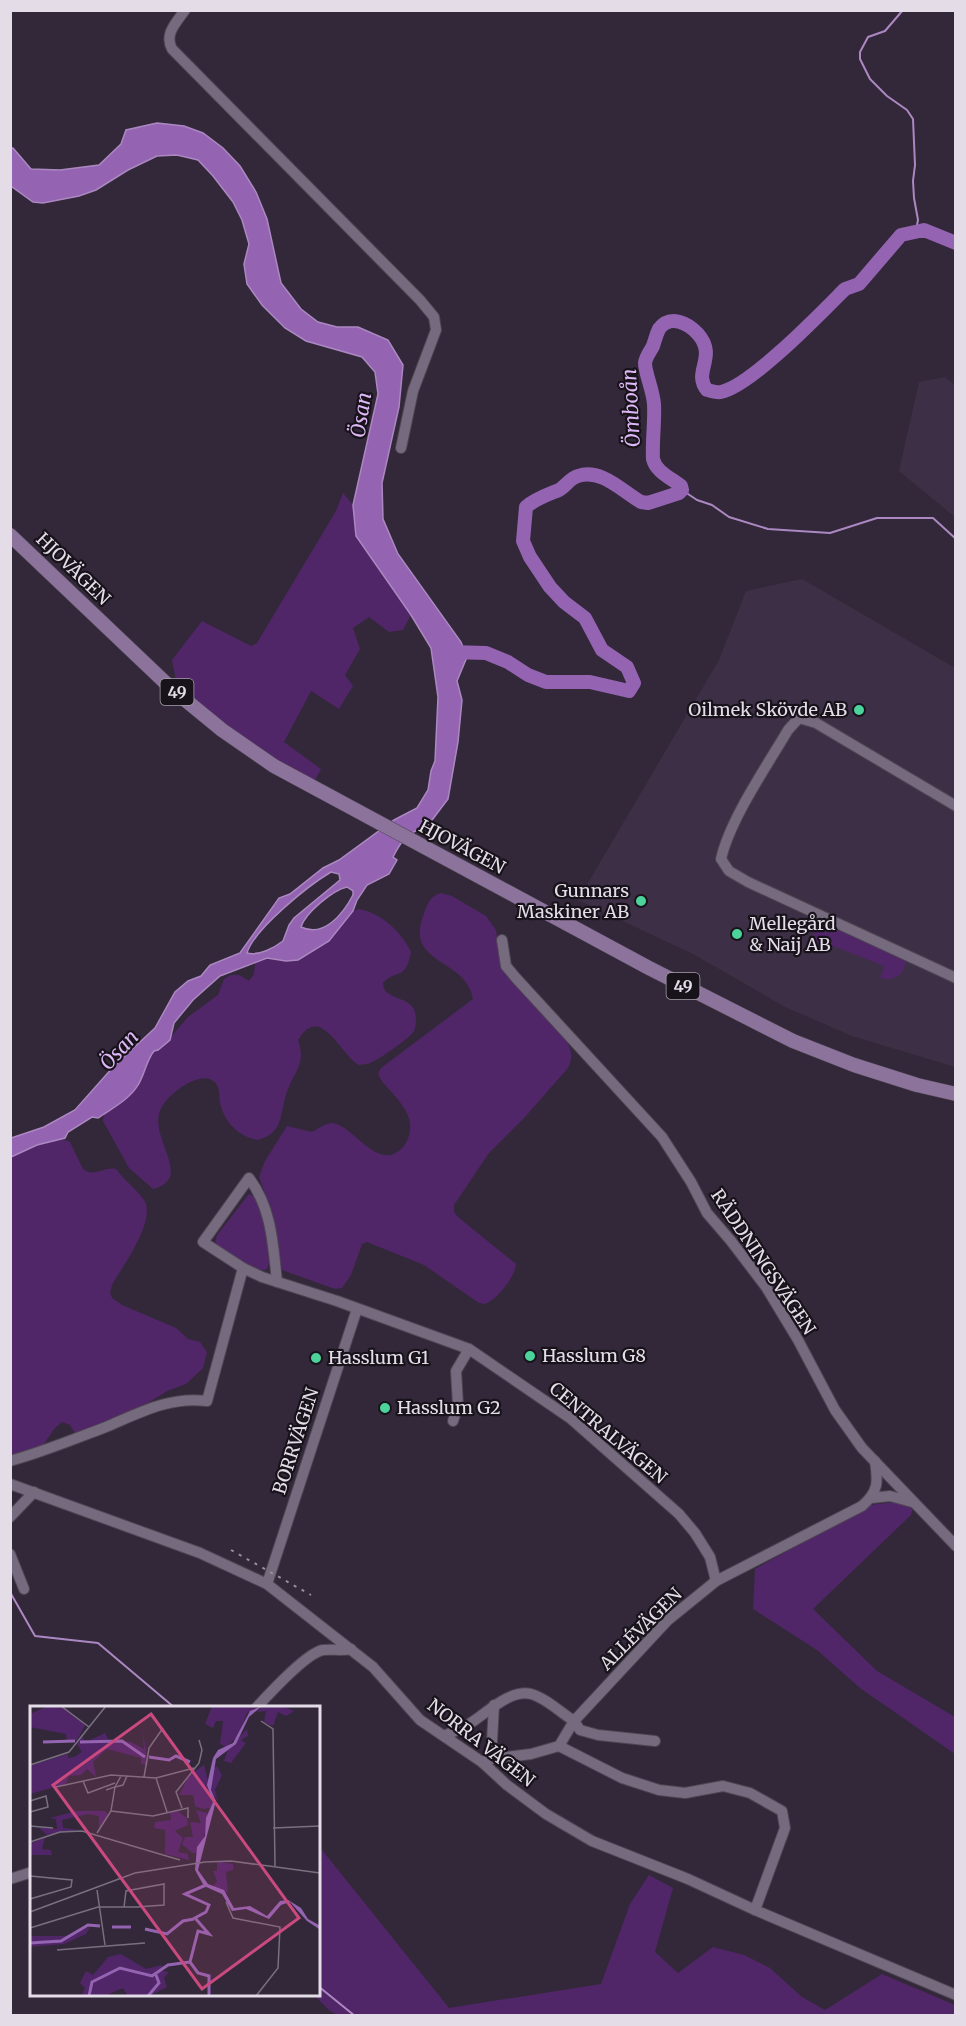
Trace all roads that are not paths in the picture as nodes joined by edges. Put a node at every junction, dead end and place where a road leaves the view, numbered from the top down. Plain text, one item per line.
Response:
1 (185, 10) edge
2 (400, 448) dead end
3 (10, 534) edge
4 (956, 806) edge
5 (502, 940) dead end
6 (956, 978) edge
7 (956, 1095) edge
8 (243, 1268) junction
9 (277, 1282) junction
10 (357, 1309) junction
11 (469, 1349) junction
12 (453, 1421) dead end
13 (10, 1461) edge
14 (875, 1461) junction
15 (10, 1484) edge
16 (34, 1492) junction
17 (871, 1498) junction
18 (914, 1502) junction
19 (10, 1517) edge
20 (956, 1546) edge
21 (10, 1554) edge
22 (716, 1581) junction
23 (267, 1584) junction
24 (24, 1589) dead end
25 (351, 1648) junction
26 (494, 1705) junction
27 (257, 1706) edge
28 (574, 1721) junction
29 (444, 1736) junction
30 (655, 1741) dead end
31 (559, 1746) junction
32 (487, 1761) junction
33 (30, 1873) edge
34 (10, 1879) edge
35 (755, 1910) junction
36 (956, 1995) edge

1 - 2 street
3 - 7 main road, HJOVÄGEN / 49
4 - 6 street
5 - 14 street, RÄDDNINGSVÄGEN
8 - 9 street, CENTRALVÄGEN
8 - 9 street, CENTRALVÄGEN
8 - 13 street
9 - 10 street, CENTRALVÄGEN
10 - 11 street, CENTRALVÄGEN
10 - 23 street, BORRVÄGEN
11 - 12 street
11 - 22 street, CENTRALVÄGEN
14 - 17 street
14 - 18 street, RÄDDNINGSVÄGEN
15 - 16 street, NORRA VÄGEN
16 - 19 street
16 - 23 street, NORRA VÄGEN
17 - 18 street
17 - 22 street, ALLÉVÄGEN
18 - 20 street, RÄDDNINGSVÄGEN
21 - 24 street
22 - 28 street, ALLÉVÄGEN
23 - 25 street, NORRA VÄGEN
25 - 27 street
25 - 29 street, NORRA VÄGEN
26 - 28 street
26 - 29 street
26 - 32 street
28 - 30 street
28 - 31 street, ALLÉVÄGEN
29 - 32 street, NORRA VÄGEN
31 - 32 street
31 - 35 street
32 - 35 street, NORRA VÄGEN
33 - 34 street
35 - 36 street, NORRA VÄGEN

